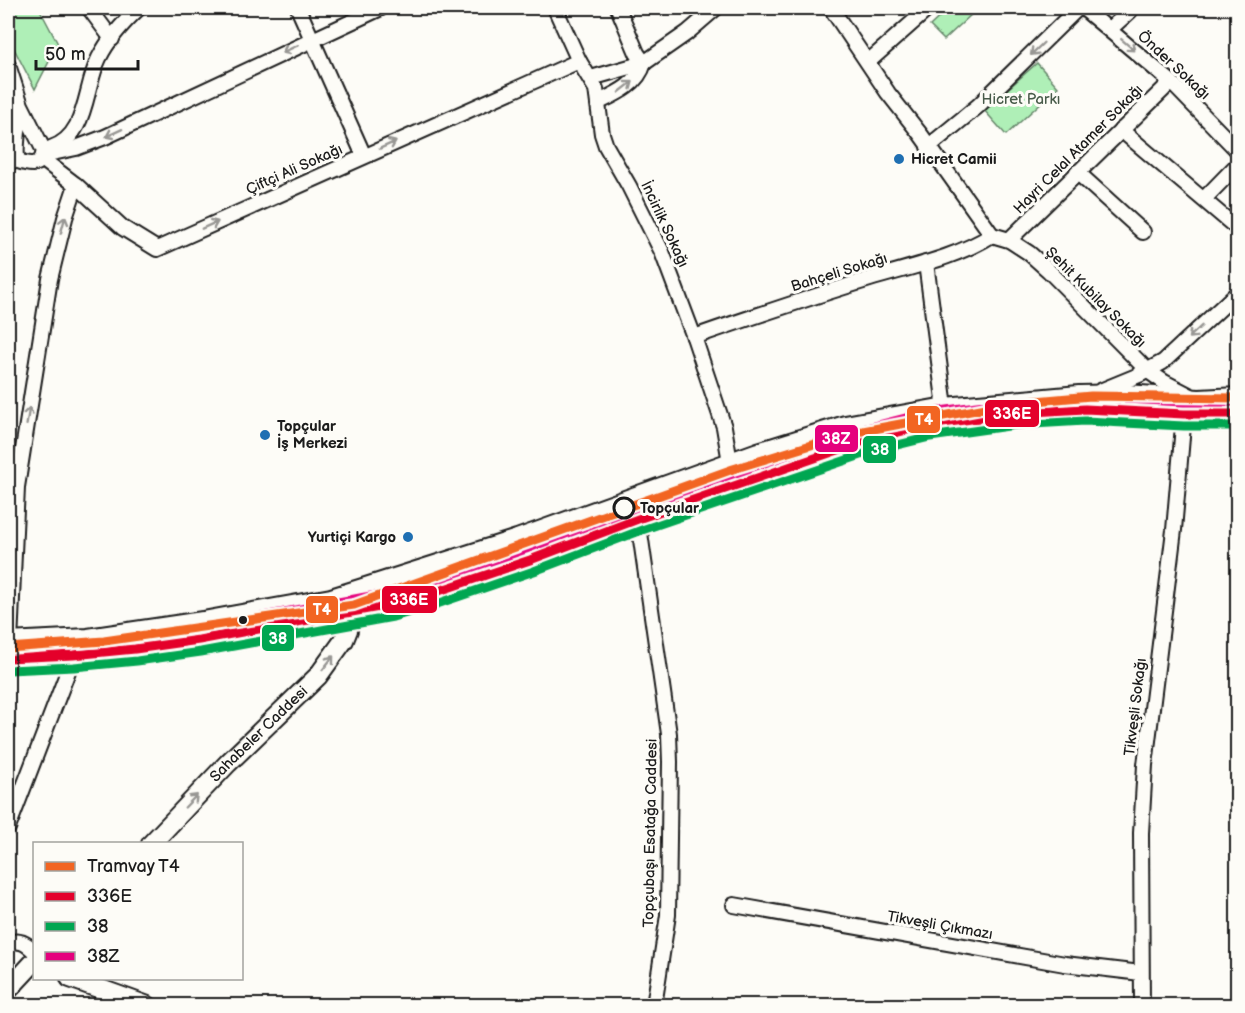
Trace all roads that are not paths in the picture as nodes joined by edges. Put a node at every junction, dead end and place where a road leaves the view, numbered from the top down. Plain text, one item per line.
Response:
1 (89, 8) edge
2 (139, 8) edge
3 (298, 8) edge
4 (381, 8) edge
5 (555, 8) edge
6 (618, 8) edge
7 (716, 8) edge
8 (831, 8) edge
9 (929, 8) edge
10 (1081, 8) edge
11 (1131, 8) edge
12 (1110, 29) junction
13 (312, 38) junction
14 (112, 39) junction
15 (579, 61) junction
16 (868, 62) junction
17 (644, 63) junction
18 (8, 65) edge
19 (591, 78) junction
20 (1171, 82) junction
21 (599, 102) junction
22 (21, 105) junction
23 (1121, 130) junction
24 (14, 144) edge
25 (928, 147) junction
26 (1238, 151) edge
27 (42, 152) junction
28 (364, 156) junction
29 (13, 159) edge
30 (1238, 164) edge
31 (1077, 172) junction
32 (76, 185) junction
33 (1204, 200) junction
34 (1238, 229) edge
35 (1143, 232) dead end
36 (992, 235) junction
37 (1010, 240) junction
38 (926, 263) junction
39 (1238, 292) edge
40 (694, 337) junction
41 (1148, 371) junction
42 (1090, 394) junction
43 (1238, 397) edge
44 (1199, 399) junction
45 (945, 407) junction
46 (1184, 414) junction
47 (1238, 414) edge
48 (730, 462) junction
49 (722, 490) junction
50 (11, 518) edge
51 (638, 519) junction
52 (551, 526) junction
53 (560, 549) junction
54 (331, 598) junction
55 (351, 613) junction
56 (8, 647) edge
57 (73, 655) junction
58 (8, 828) edge
59 (152, 842) edge
60 (734, 905) dead end
61 (8, 943) edge
62 (33, 950) edge
63 (33, 963) edge
64 (1141, 973) junction
65 (76, 980) edge
66 (8, 990) edge
67 (148, 1005) edge
68 (654, 1005) edge
69 (1142, 1005) edge

1 - 14 street
2 - 14 street
3 - 13 street
4 - 13 street
5 - 15 street, İncirlik Sokağı
6 - 17 street
7 - 17 street
8 - 16 street
9 - 16 street
10 - 12 street, Önder Sokağı
10 -> 25 street
11 - 12 street
12 -> 20 street, Önder Sokağı
13 -> 27 street
13 - 28 street
14 - 27 street
15 - 19 street, İncirlik Sokağı
28 -> 15 street, Çiftçi Ali Sokağı
16 - 25 street
17 - 19 street
21 -> 17 street
18 - 22 street
19 - 21 street, İncirlik Sokağı
20 - 23 street, Hayri Celal Atamer Sokağı
20 - 26 street, Önder Sokağı
21 - 40 street, İncirlik Sokağı
22 - 24 street
22 - 27 street
23 - 31 street, Hayri Celal Atamer Sokağı
23 - 33 street
24 - 27 street
24 - 29 street
25 - 36 street
27 - 29 street
27 - 32 street, Çiftçi Ali Sokağı
32 -> 28 street, Çiftçi Ali Sokağı
30 - 33 street
31 - 35 street
31 - 37 street, Hayri Celal Atamer Sokağı
50 -> 32 street
33 - 34 street
36 - 37 street, Şehit Kubilay Sokağı
36 - 38 street, Bahçeli Sokağı
37 - 41 street, Şehit Kubilay Sokağı
38 - 40 street, Bahçeli Sokağı
38 - 45 street
39 -> 41 street
40 - 48 street, İncirlik Sokağı
41 - 42 street
41 - 44 street, Şehit Kubilay Sokağı
42 - 44 main road
42 - 45 main road
43 - 44 main road
45 - 48 main road
46 - 47 main road
46 - 49 main road
46 - 64 street, Tikveşli Sokağı
48 - 49 main road
48 - 52 main road
49 - 51 main road
50 - 56 street
51 - 53 main road
51 - 68 street, Topçubaşı Esatağa Caddesi
52 - 53 main road
52 - 54 main road
53 - 55 main road
54 - 55 main road
54 - 56 main road
55 - 57 main road
59 -> 55 main road, Sahabeler Caddesi
56 - 57 main road
57 - 58 street
60 - 64 street, Tikveşli Çıkmazı
61 - 62 street
63 - 66 main road
64 - 69 street, Tikveşli Sokağı
65 - 67 main road

